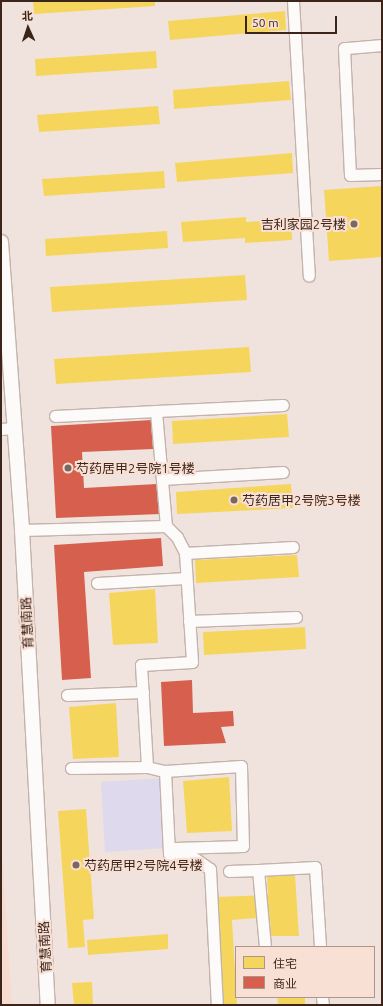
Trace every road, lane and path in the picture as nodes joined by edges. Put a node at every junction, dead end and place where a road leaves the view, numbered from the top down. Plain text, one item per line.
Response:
1 (293, 1) edge
2 (382, 45) edge
3 (382, 174) edge
4 (1, 242) edge
5 (309, 276) dead end
6 (283, 406) dead end
7 (156, 411) junction
8 (55, 416) dead end
9 (8, 428) edge
10 (283, 472) dead end
11 (162, 479) junction
12 (166, 526) junction
13 (22, 530) junction
14 (293, 547) dead end
15 (184, 553) junction
16 (186, 578) junction
17 (97, 583) dead end
18 (296, 617) dead end
19 (189, 621) junction
20 (143, 692) junction
21 (67, 695) dead end
22 (147, 767) junction
23 (71, 768) dead end
24 (165, 771) junction
25 (169, 848) junction
26 (258, 870) junction
27 (229, 871) dead end
28 (265, 946) edge
29 (320, 946) edge
30 (48, 1005) edge
31 (217, 1005) edge

1 - 5 street
2 - 3 street
4 - 9 street, 育慧南路
6 - 7 street
7 - 8 street
7 - 11 street
9 - 13 street, 育慧南路
10 - 11 street
11 - 12 street
12 - 13 street
12 - 15 street
13 - 30 street, 育慧南路
14 - 15 street
15 - 16 street
16 - 17 street
16 - 19 street
18 - 19 street
19 - 20 street
20 - 21 street
20 - 22 street
22 - 23 street
22 - 24 street
24 - 25 street
24 - 25 street
25 - 31 street
26 - 27 street
26 - 28 street
26 - 29 street

